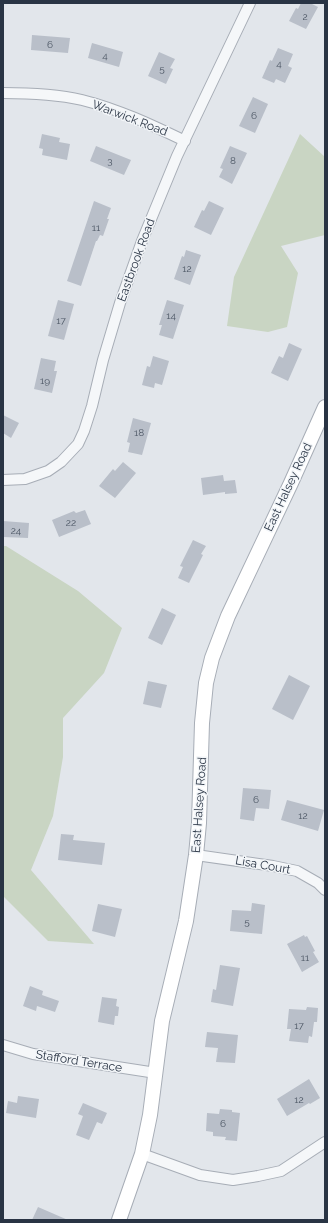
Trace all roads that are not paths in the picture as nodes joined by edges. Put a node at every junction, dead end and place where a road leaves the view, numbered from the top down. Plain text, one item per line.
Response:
1 (250, 3) edge
2 (3, 93) edge
3 (185, 141) junction
4 (325, 407) edge
5 (3, 480) edge
6 (196, 855) junction
7 (325, 890) edge
8 (3, 1045) edge
9 (156, 1073) junction
10 (325, 1142) edge
11 (142, 1154) junction
12 (119, 1220) edge

1 - 3 street, Eastbrook Road
2 - 3 street, Warwick Road
3 - 5 street, Eastbrook Road
4 - 6 street, East Halsey Road
6 - 7 street, Lisa Court
6 - 9 street, East Halsey Road
8 - 9 street, Stafford Terrace
9 - 11 street, East Halsey Road
10 - 11 street
11 - 12 street, East Halsey Road

